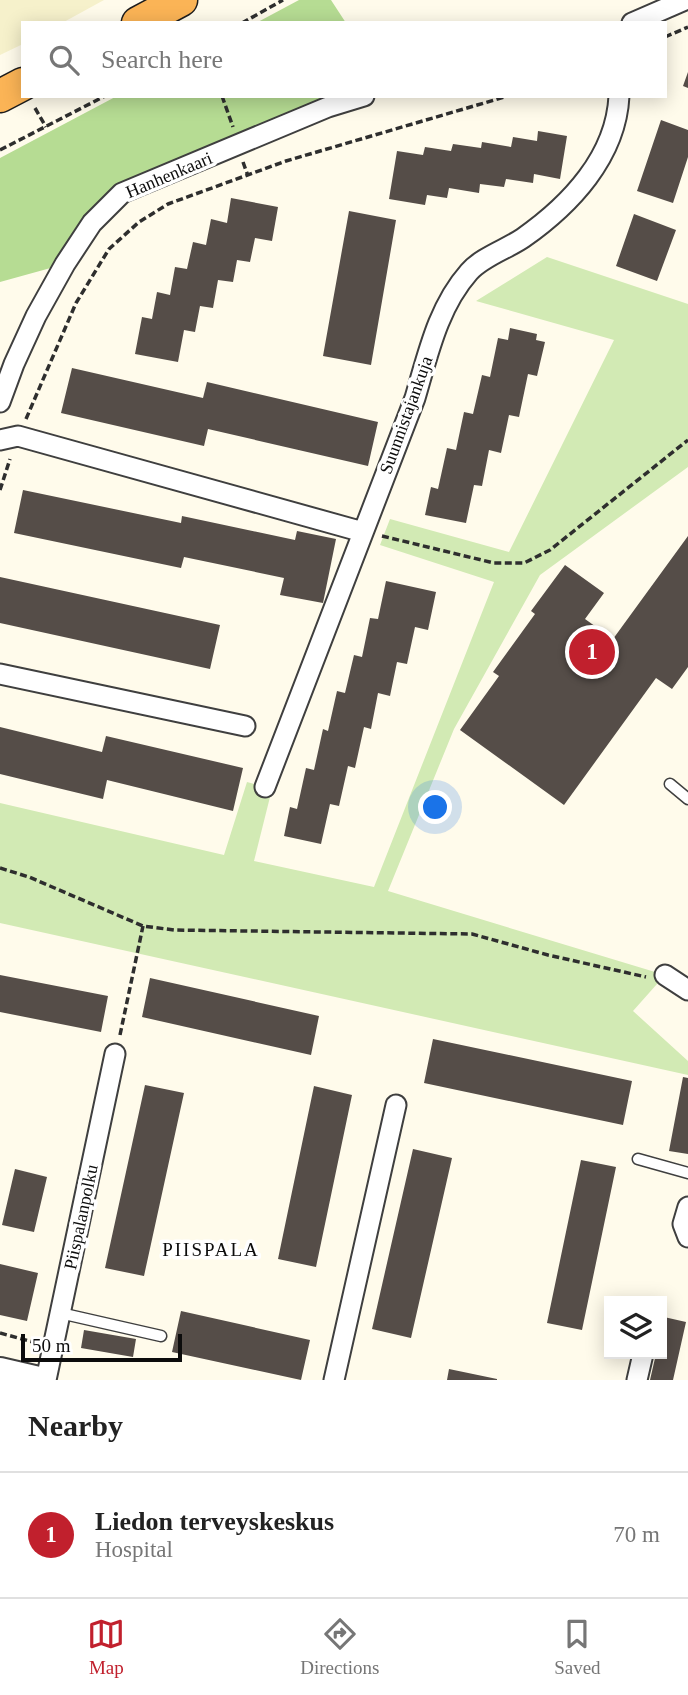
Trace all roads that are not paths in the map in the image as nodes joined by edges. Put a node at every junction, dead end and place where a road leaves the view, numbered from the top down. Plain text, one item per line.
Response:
1 (181, 0) edge
2 (685, 0) edge
3 (142, 21) edge
4 (637, 21) edge
5 (21, 94) edge
6 (0, 96) edge
7 (357, 98) edge
8 (619, 98) edge
9 (0, 402) edge
10 (9, 438) edge
11 (363, 532) junction
12 (0, 674) edge
13 (245, 726) dead end
14 (670, 784) dead end
15 (265, 788) dead end
16 (688, 799) edge
17 (665, 975) road end
18 (688, 990) edge
19 (116, 1054) road end
20 (396, 1105) dead end
21 (638, 1159) dead end
22 (688, 1173) edge
23 (688, 1207) edge
24 (688, 1237) edge
25 (60, 1312) junction
26 (160, 1336) dead end
27 (642, 1359) edge
28 (0, 1370) edge
29 (45, 1380) edge
30 (334, 1380) edge
31 (637, 1380) edge

1 - 3 highway
2 - 4 street
5 - 6 highway
7 - 9 street, Hanhenkaari
8 - 11 street, Suunnistajankuja
10 - 11 street
11 - 15 street, Suunnistajankuja
12 - 13 street
14 - 16 lane
17 - 18 street
19 - 25 street, Piispalanpolku
20 - 30 street
21 - 22 lane
23 - 24 street
25 - 26 lane
25 - 29 street, Piispalanpolku
27 - 31 street
28 - 29 street

